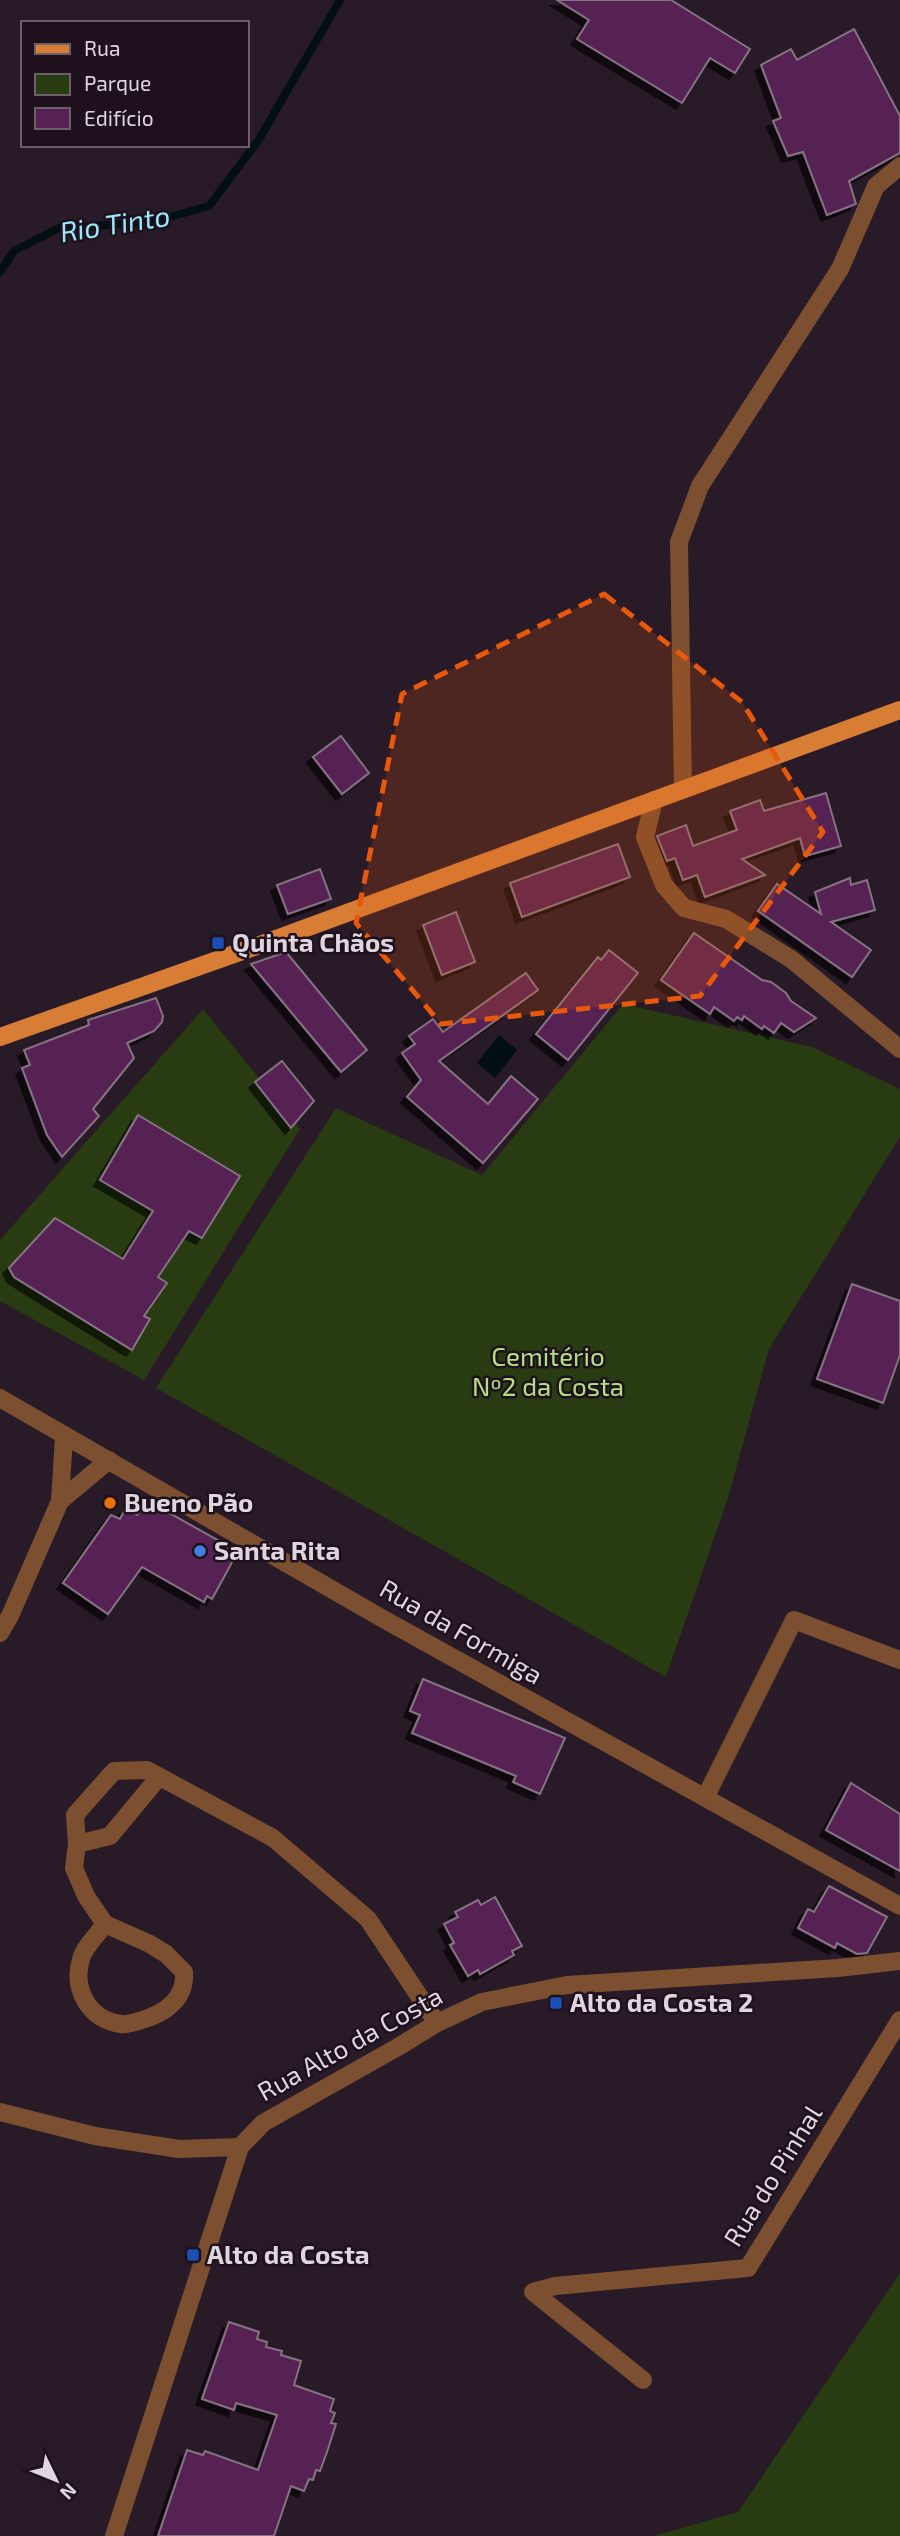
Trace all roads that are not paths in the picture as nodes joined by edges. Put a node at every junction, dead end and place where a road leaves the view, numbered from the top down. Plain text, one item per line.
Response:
1 (900, 166) edge
2 (900, 710) edge
3 (684, 789) junction
4 (654, 800) junction
5 (0, 1037) edge
6 (900, 1049) edge
7 (0, 1398) edge
8 (64, 1437) junction
9 (109, 1460) junction
10 (61, 1501) junction
11 (0, 1633) edge
12 (900, 1660) edge
13 (159, 1777) junction
14 (706, 1797) junction
15 (77, 1844) junction
16 (900, 1906) edge
17 (105, 1924) junction
18 (900, 1961) edge
19 (900, 2020) edge
20 (437, 2023) junction
21 (0, 2112) edge
22 (240, 2147) junction
23 (643, 2380) dead end
24 (114, 2536) edge

1 - 3 street
2 - 3 main road
3 - 4 main road
4 - 5 main road
4 - 6 street
7 - 8 street, Rua da Formiga
8 - 9 street, Rua da Formiga
8 - 10 street
9 - 10 street
9 - 14 street, Rua da Formiga
10 - 11 street
12 - 14 street
13 - 15 street
13 - 15 street
13 - 20 street
14 - 16 street, Rua da Formiga
15 - 17 street
17 - 17 street
18 - 20 street, Rua Alto da Costa
19 - 23 street, Rua do Pinhal
20 - 22 street, Rua Alto da Costa
21 - 22 street
22 - 24 street, Rua Alto da Costa

